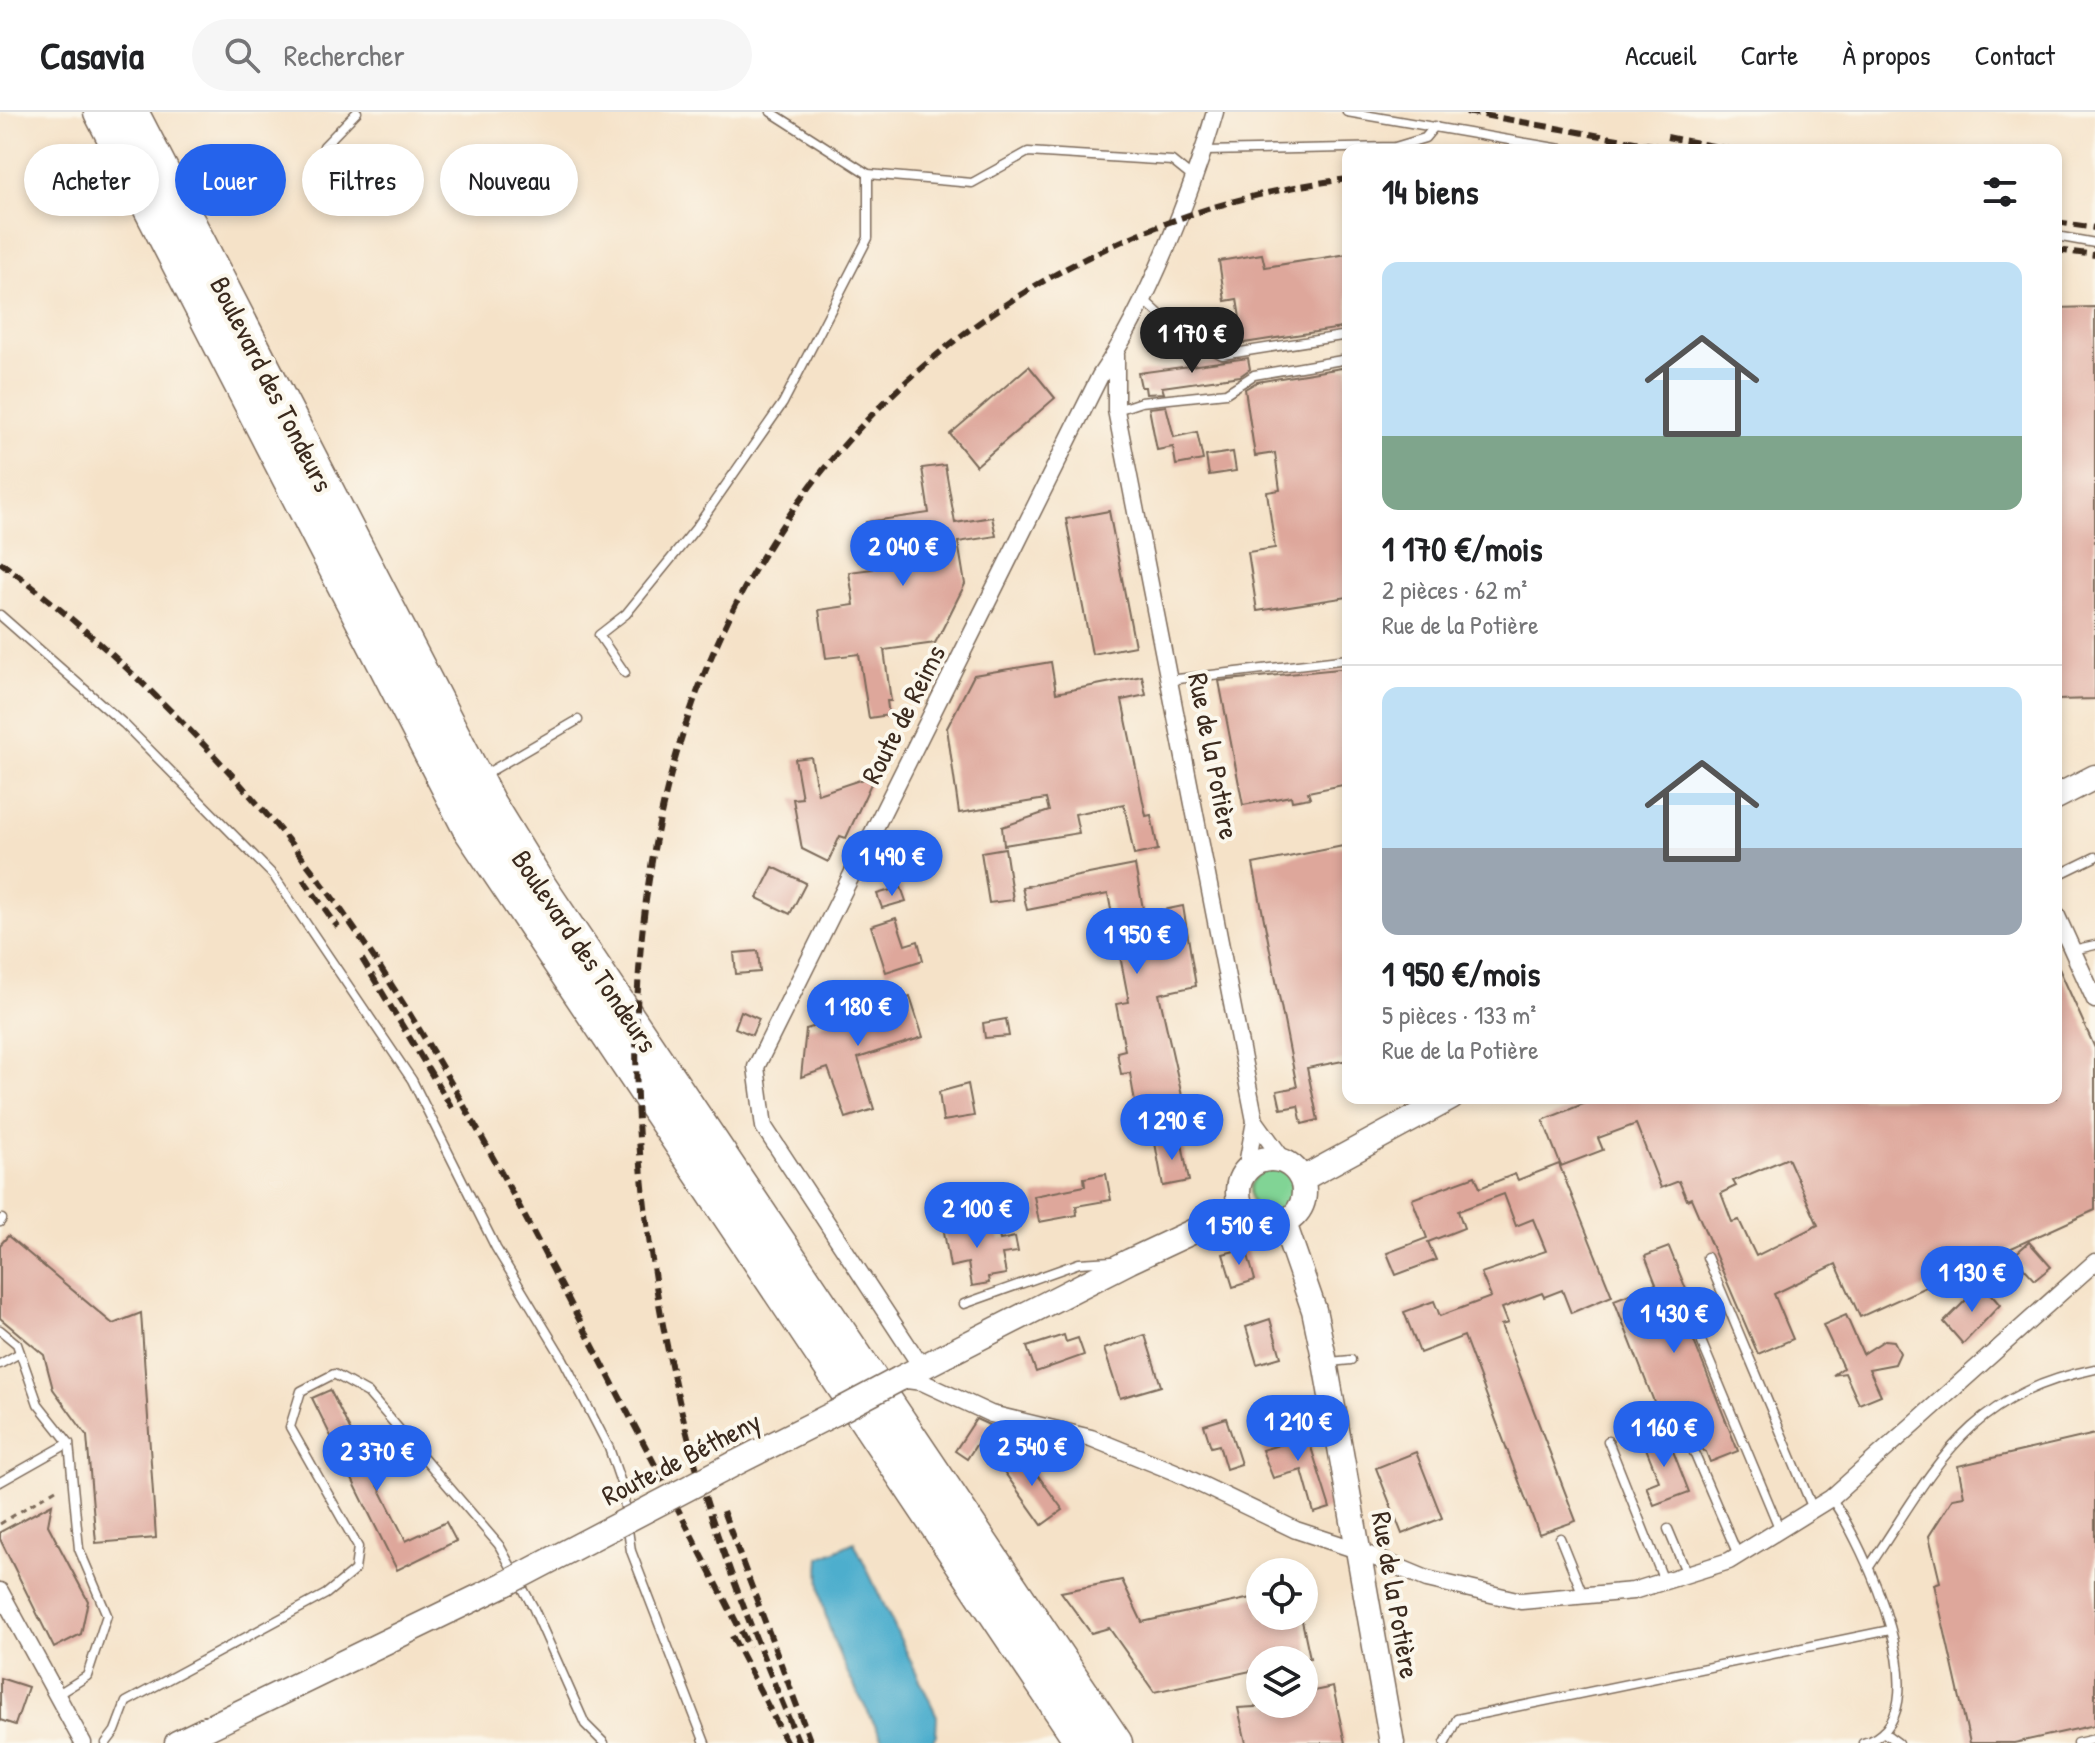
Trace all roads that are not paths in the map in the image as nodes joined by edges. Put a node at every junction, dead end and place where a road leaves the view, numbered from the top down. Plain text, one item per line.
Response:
1 (100, 112) edge
2 (132, 112) edge
3 (357, 112) edge
4 (771, 112) edge
5 (1215, 112) edge
6 (1347, 112) edge
7 (1435, 126) junction
8 (326, 144) edge
9 (1405, 144) edge
10 (1534, 144) edge
11 (1342, 148) edge
12 (1204, 151) junction
13 (868, 174) junction
14 (1193, 178) junction
15 (2062, 237) edge
16 (2095, 243) edge
17 (1141, 298) junction
18 (1342, 336) edge
19 (1116, 353) junction
20 (1342, 360) edge
21 (1089, 401) junction
22 (1116, 410) junction
23 (0, 615) edge
24 (1342, 660) edge
25 (625, 673) dead end
26 (1169, 680) junction
27 (578, 720) dead end
28 (2095, 777) edge
29 (476, 779) junction
30 (2062, 794) edge
31 (2095, 857) edge
32 (2062, 873) edge
33 (2062, 927) edge
34 (2095, 945) edge
35 (2073, 950) junction
36 (2095, 1000) edge
37 (1440, 1104) edge
38 (1255, 1121) junction
39 (1284, 1161) junction
40 (1302, 1179) junction
41 (1244, 1192) junction
42 (1284, 1223) junction
43 (1707, 1257) dead end
44 (1130, 1261) junction
45 (2095, 1262) edge
46 (964, 1304) dead end
47 (0, 1330) edge
48 (1702, 1343) dead end
49 (20, 1353) junction
50 (1351, 1360) dead end
51 (1325, 1362) junction
52 (0, 1364) edge
53 (921, 1366) junction
54 (2095, 1369) edge
55 (899, 1379) junction
56 (1608, 1441) dead end
57 (1689, 1441) dead end
58 (69, 1443) junction
59 (0, 1482) edge
60 (1831, 1498) junction
61 (1814, 1510) junction
62 (1668, 1529) dead end
63 (1780, 1530) junction
64 (1560, 1538) dead end
65 (949, 1547) junction
66 (1357, 1550) junction
67 (1739, 1556) junction
68 (1869, 1567) junction
69 (1687, 1575) junction
70 (1664, 1582) junction
71 (0, 1591) edge
72 (1583, 1595) junction
73 (1040, 1630) junction
74 (1890, 1630) junction
75 (55, 1696) junction
76 (1883, 1732) junction
77 (2095, 1739) edge
78 (83, 1743) edge
79 (106, 1743) edge
80 (177, 1743) edge
81 (604, 1743) edge
82 (705, 1743) edge
83 (1062, 1743) edge
84 (1082, 1743) edge
85 (1116, 1743) edge
86 (1130, 1743) edge
87 (1392, 1743) edge
88 (1445, 1743) edge
89 (1863, 1743) edge
90 (1898, 1743) edge
91 (2077, 1743) edge

1 - 65 highway, Boulevard des Tondeurs
2 - 29 highway, Boulevard des Tondeurs
3 - 8 lane
4 - 13 lane
5 - 12 street, Route de Reims
6 - 7 lane
7 - 9 lane
7 - 10 lane
11 - 12 lane
12 - 14 street, Route de Reims
13 - 14 lane
13 - 25 lane
14 - 17 street, Route de Reims
15 - 16 lane
17 - 18 lane
17 - 19 street, Route de Reims
19 - 21 street, Route de Reims
19 - 22 street, Rue de la Potière
20 - 22 lane
21 - 22 street
21 - 53 street, Route de Reims
22 - 26 street, Rue de la Potière
23 - 82 lane
24 - 26 lane
26 - 38 street, Rue de la Potière
27 - 29 lane
28 - 30 main road
29 - 73 highway, Boulevard des Tondeurs
31 - 32 lane
33 - 35 street
34 - 35 lane
35 - 36 street
37 - 40 main road
38 - 39 street, Rue de la Potière
38 - 41 street
39 - 40 main road
39 - 41 main road
40 - 42 main road
41 - 42 main road
41 - 44 main road, Route de Bétheny
42 - 51 main road, Rue de la Potière
43 - 61 lane
44 - 46 lane
44 - 53 main road, Route de Bétheny
45 - 60 street
47 - 49 lane
48 - 63 lane
49 - 52 lane
49 - 58 lane
50 - 51 lane
51 - 66 main road, Rue de la Potière
53 - 55 main road, Route de Bétheny
54 - 68 lane
55 - 66 street
55 - 80 main road, Route de Bétheny, bridge
56 - 70 lane
57 - 67 lane
58 - 59 lane
58 - 75 lane
60 - 61 street
60 - 68 lane
61 - 63 street
62 - 69 lane
63 - 67 street
64 - 72 lane
65 - 83 highway
65 - 84 highway, Boulevard des Tondeurs
66 - 72 street
66 - 87 main road, Rue de la Potière
67 - 69 street
68 - 74 lane
69 - 70 street
70 - 72 street
71 - 75 street
73 - 85 highway, Boulevard des Tondeurs
73 - 86 highway
74 - 76 lane
74 - 88 lane
75 - 78 street
76 - 89 lane
76 - 90 lane
77 - 91 lane
79 - 81 lane

